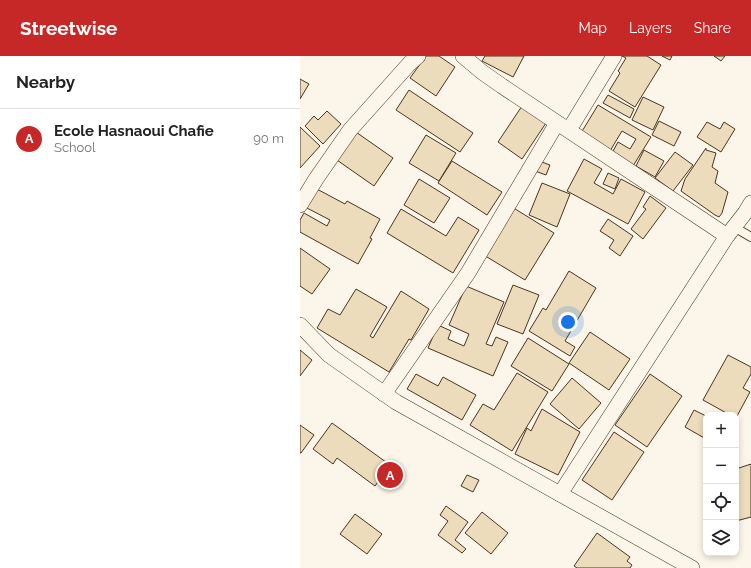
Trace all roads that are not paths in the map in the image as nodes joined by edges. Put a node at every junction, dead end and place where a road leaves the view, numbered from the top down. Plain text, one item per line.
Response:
1 (418, 56) edge
2 (463, 56) edge
3 (614, 56) edge
4 (563, 127) junction
5 (300, 205) edge
6 (749, 209) edge
7 (731, 232) junction
8 (751, 238) edge
9 (300, 325) edge
10 (384, 394) junction
11 (560, 494) junction
12 (680, 566) edge

1 - 5 street
2 - 4 street
3 - 4 street
4 - 7 street
4 - 10 street
6 - 7 street
7 - 8 lane
7 - 11 street
9 - 10 street
10 - 11 street
11 - 12 street

